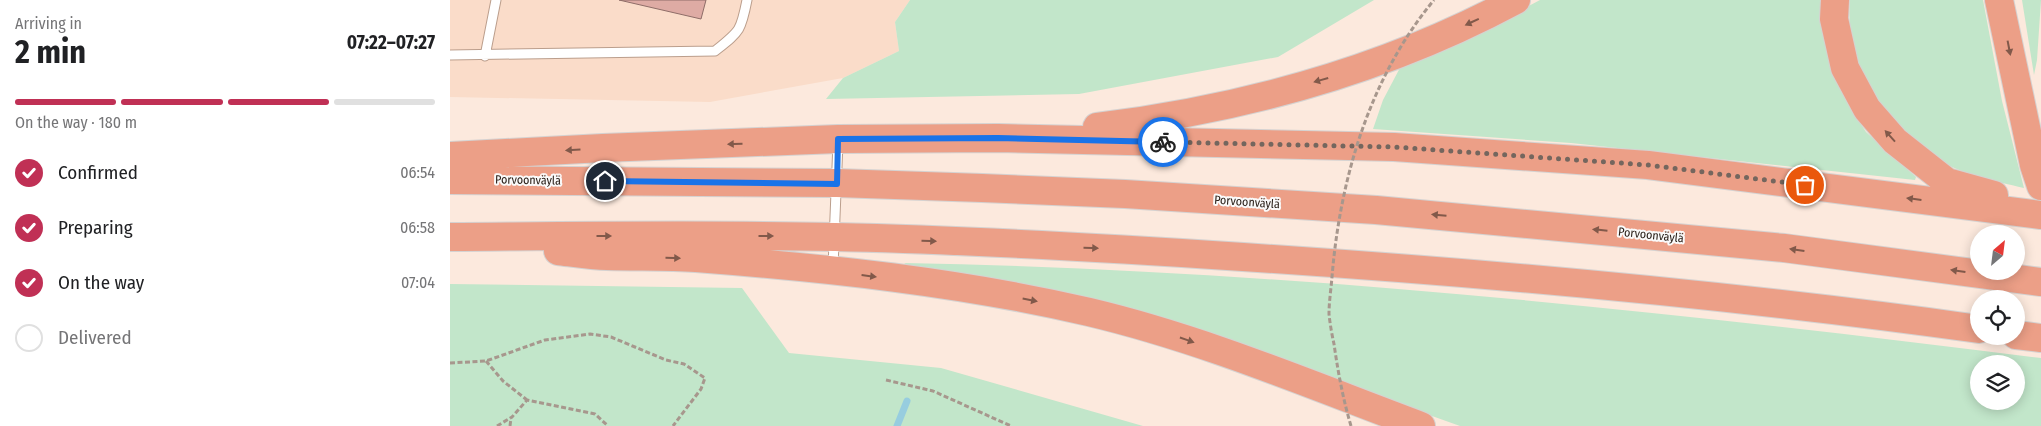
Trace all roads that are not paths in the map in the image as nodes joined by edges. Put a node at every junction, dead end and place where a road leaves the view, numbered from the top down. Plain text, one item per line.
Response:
1 (496, 0) edge
2 (747, 0) edge
3 (1516, 0) edge
4 (1835, 0) edge
5 (1999, 0) edge
6 (450, 55) edge
7 (485, 56) junction
8 (998, 138) junction
9 (838, 139) junction
10 (450, 156) edge
11 (450, 180) edge
12 (837, 184) junction
13 (2041, 186) edge
14 (2041, 209) edge
15 (2041, 215) edge
16 (835, 237) junction
17 (450, 238) edge
18 (833, 272) junction
19 (2041, 282) edge
20 (1970, 328) edge
21 (2025, 336) edge
22 (2041, 338) edge
23 (1226, 354) junction
24 (1378, 426) edge
25 (1421, 426) edge

1 - 7 lane
2 - 7 lane
3 -> 8 highway
14 -> 4 highway
5 -> 13 highway
6 - 7 lane
8 - 9 highway
15 -> 8 highway
9 -> 10 highway
9 - 12 lane
11 - 12 highway, Porvoonväylä
12 - 16 lane
19 -> 12 highway, Porvoonväylä
17 -> 16 highway
16 - 18 lane
16 -> 20 highway
17 -> 18 highway
18 -> 23 highway
21 - 22 highway
23 - 24 highway
23 - 25 highway

